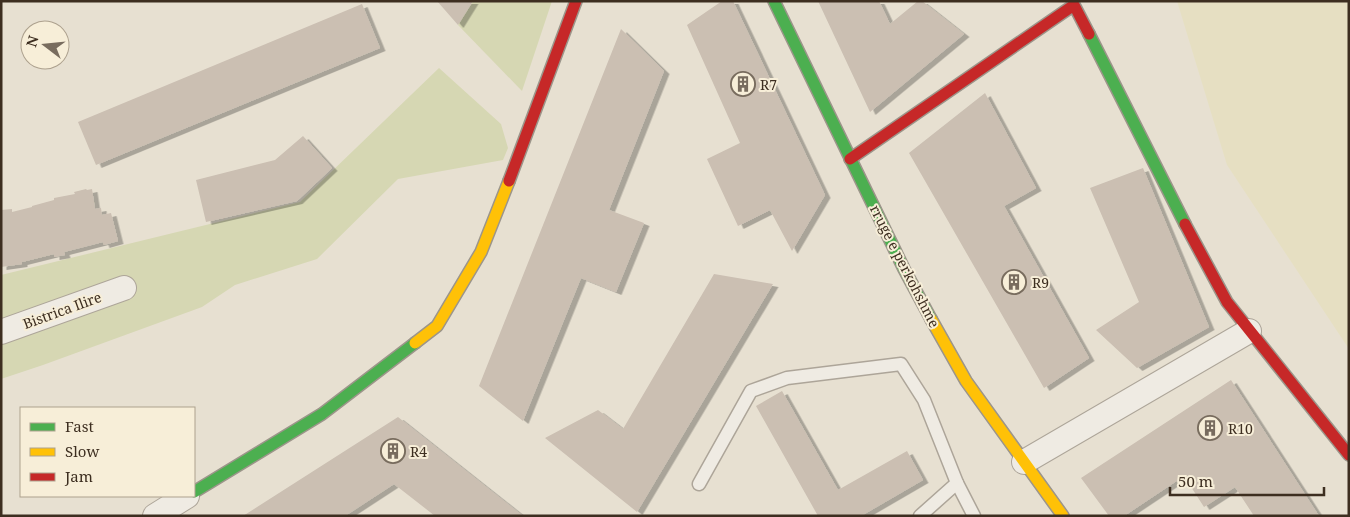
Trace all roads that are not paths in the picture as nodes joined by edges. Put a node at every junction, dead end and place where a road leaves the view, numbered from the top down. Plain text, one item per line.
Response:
1 (576, 1) edge
2 (774, 1) edge
3 (850, 158) junction
4 (124, 288) dead end
5 (1249, 331) junction
6 (1, 332) edge
7 (1349, 455) edge
8 (1024, 462) junction
9 (957, 483) junction
10 (699, 484) dead end
11 (195, 491) edge
12 (185, 497) edge
13 (155, 516) edge
14 (920, 516) edge
15 (974, 516) edge
16 (1063, 516) edge

1 - 11 street
2 - 3 street, rruge e perkohshme
3 - 5 street
3 - 8 street, rruge e perkohshme
4 - 6 street, Bistrica Ilire
5 - 7 street
5 - 8 street
8 - 16 street, rruge e perkohshme
9 - 10 lane
9 - 14 lane
9 - 15 lane
12 - 13 street

